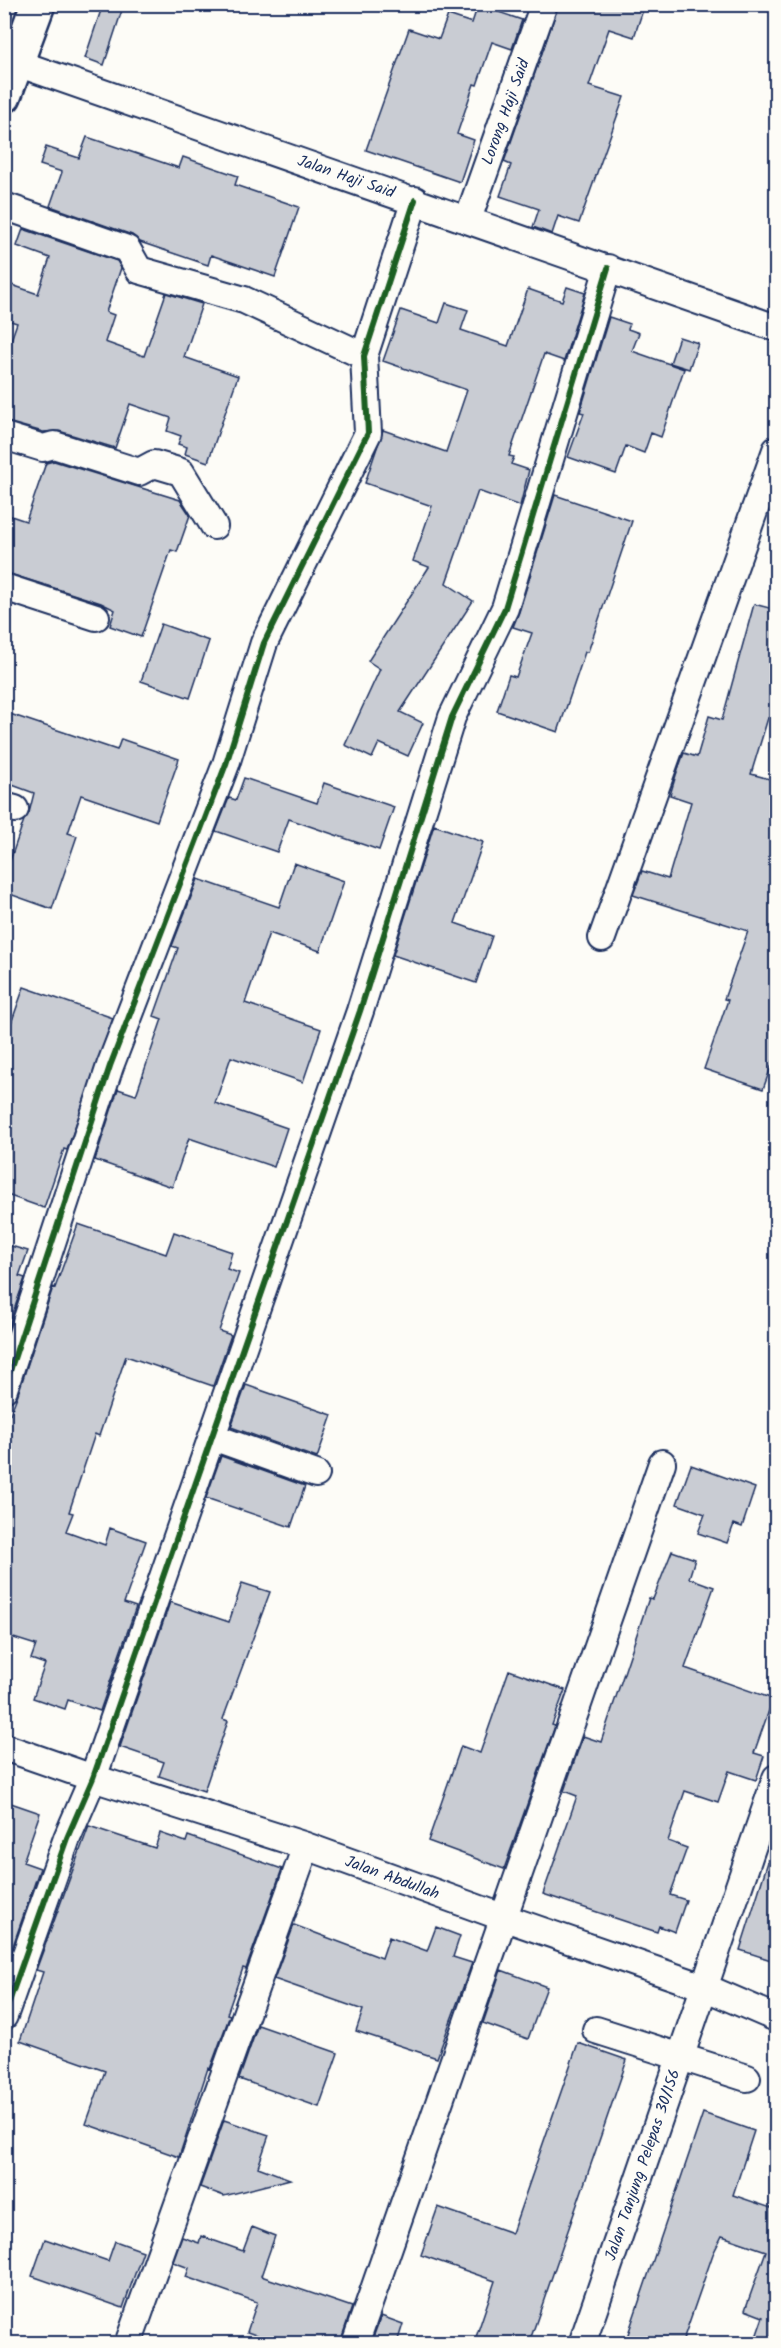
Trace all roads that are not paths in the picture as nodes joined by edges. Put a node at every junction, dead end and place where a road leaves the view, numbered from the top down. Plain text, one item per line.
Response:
1 (38, 4) edge
2 (544, 4) edge
3 (16, 63) junction
4 (4, 96) edge
5 (415, 200) junction
6 (4, 206) edge
7 (468, 219) junction
8 (608, 268) junction
9 (777, 328) edge
10 (364, 356) junction
11 (4, 436) edge
12 (777, 450) edge
13 (214, 526) dead end
14 (4, 587) edge
15 (96, 617) dead end
16 (602, 938) dead end
17 (4, 1389) edge
18 (213, 1437) junction
19 (662, 1463) dead end
20 (316, 1474) dead end
21 (4, 1747) edge
22 (93, 1778) junction
23 (777, 1778) edge
24 (306, 1846) junction
25 (505, 1918) junction
26 (704, 1987) junction
27 (4, 2016) edge
28 (777, 2018) edge
29 (596, 2030) dead end
30 (680, 2057) junction
31 (747, 2078) dead end
32 (128, 2343) edge
33 (355, 2343) edge
34 (582, 2343) edge

1 - 3 main road
2 - 7 street, Lorong Haji Said
3 - 4 main road
3 - 5 street, Jalan Haji Said
5 - 7 street, Jalan Haji Said
5 - 10 street
6 - 10 street
7 - 8 street, Jalan Haji Said
8 - 9 street, Jalan Haji Said
8 - 18 street
10 - 17 street
11 - 13 street
12 - 16 street
14 - 15 street
18 - 20 street
18 - 22 street
19 - 25 street
21 - 22 street, Jalan Abdullah
22 - 24 street, Jalan Abdullah
22 - 27 street
23 - 26 street, Jalan Tanjung Pelepas 30/156
24 - 25 street, Jalan Abdullah
24 - 32 street
25 - 26 street, Jalan Abdullah
25 - 33 street
26 - 28 street, Jalan Abdullah
26 - 30 street, Jalan Tanjung Pelepas 30/156
29 - 30 street
30 - 31 street
30 - 34 street, Jalan Tanjung Pelepas 30/156

